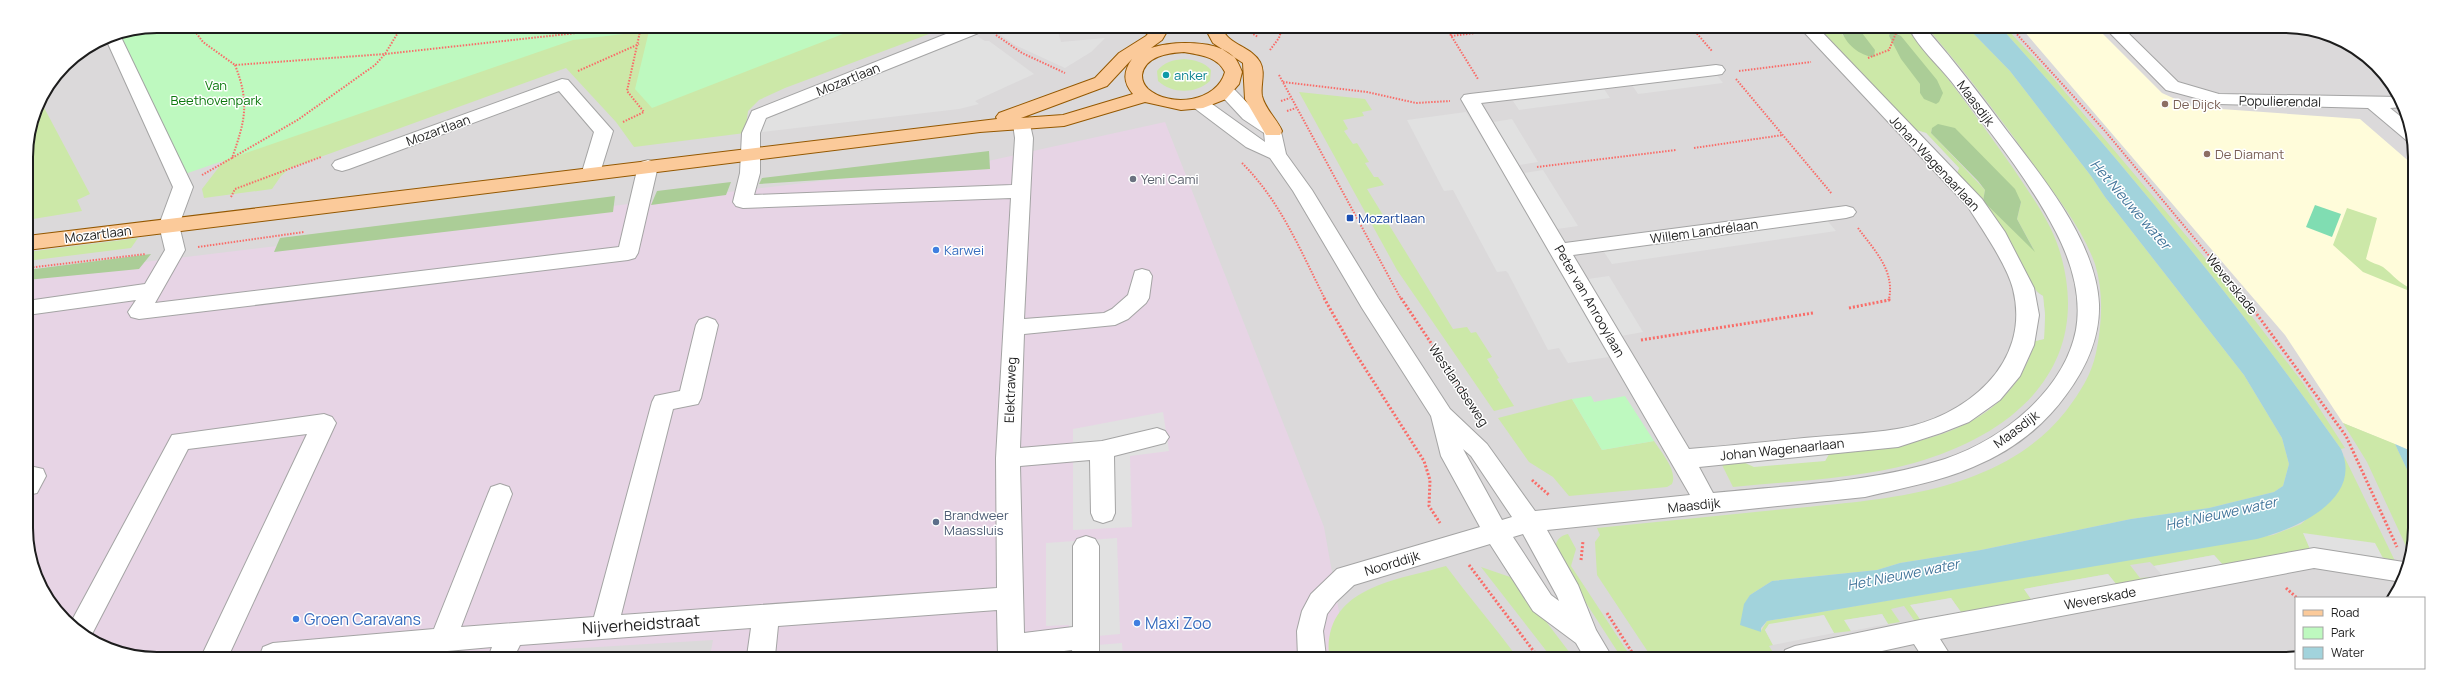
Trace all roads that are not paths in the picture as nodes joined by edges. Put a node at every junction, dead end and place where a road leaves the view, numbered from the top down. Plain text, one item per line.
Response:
1 (975, 33) edge
2 (1159, 33) edge
3 (1173, 33) edge
4 (1199, 33) edge
5 (1214, 33) edge
6 (1813, 33) edge
7 (1921, 33) edge
8 (2118, 33) edge
9 (115, 41) edge
10 (1170, 48) junction
11 (1198, 48) junction
12 (1722, 70) road end
13 (1134, 82) junction
14 (1226, 92) junction
15 (1147, 96) junction
16 (2395, 102) edge
17 (1199, 103) junction
18 (2373, 103) junction
19 (1022, 124) junction
20 (980, 126) junction
21 (2405, 130) edge
22 (1272, 131) junction
23 (750, 154) junction
24 (1277, 154) junction
25 (342, 165) road end
26 (648, 166) junction
27 (592, 172) junction
28 (1021, 191) junction
29 (1846, 212) road end
30 (169, 225) junction
31 (33, 242) edge
32 (1561, 250) junction
33 (1142, 276) dead end
34 (152, 290) junction
35 (33, 307) edge
36 (707, 325) dead end
37 (1013, 328) junction
38 (1442, 414) junction
39 (1157, 437) dead end
40 (1102, 450) junction
41 (1008, 458) junction
42 (1683, 459) junction
43 (500, 494) dead end
44 (1707, 504) junction
45 (1103, 513) dead end
46 (1529, 522) junction
47 (1496, 532) junction
48 (1086, 546) dead end
49 (2401, 571) edge
50 (1010, 598) junction
51 (766, 615) junction
52 (82, 627) edge
53 (605, 627) junction
54 (1920, 631) junction
55 (1585, 635) junction
56 (443, 640) junction
57 (507, 645) edge
58 (1086, 647) edge
59 (1011, 651) edge
60 (216, 652) edge
61 (307, 652) edge
62 (761, 652) edge
63 (1312, 652) edge
64 (1596, 652) edge
65 (1823, 652) edge
66 (1934, 652) edge

1 - 23 street, Mozartlaan
2 - 20 main road
3 - 10 main road
4 - 11 main road
5 - 22 main road
6 - 42 street, Johan Wagenaarlaan
7 - 44 street, Maasdijk
8 - 18 street, Populierendal
9 - 30 street
10 - 11 main road
10 - 13 main road
11 - 14 main road
12 - 32 street, Peter van Anrooylaan
13 - 15 main road
13 - 19 main road, Mozartlaan
14 - 17 main road
14 - 22 street
15 - 17 main road
15 - 19 main road, Mozartlaan
16 - 18 street, Populierendal
17 - 24 street
18 - 21 street
19 - 20 main road, Mozartlaan
19 - 28 street, Elektraweg
20 - 23 main road, Mozartlaan
22 - 24 street, Westlandseweg
23 - 26 main road, Mozartlaan
23 - 28 street
24 - 38 street, Westlandseweg
25 - 27 street, Mozartlaan
26 - 27 main road, Mozartlaan
26 - 34 street
27 - 30 main road, Mozartlaan
28 - 37 street, Elektraweg
29 - 32 street, Willem Landrélaan
30 - 31 main road, Mozartlaan
30 - 34 street
32 - 42 street, Peter van Anrooylaan
33 - 37 street
34 - 35 street
36 - 53 street
37 - 41 street, Elektraweg
38 - 46 street, Westlandseweg
38 - 47 street, Westlandseweg
39 - 40 street
40 - 41 street
40 - 45 street
41 - 50 street, Elektraweg
42 - 44 street, Peter van Anrooylaan
43 - 56 street
44 - 46 street, Maasdijk
46 - 47 street, Noorddijk
46 - 55 street, Westlandseweg
47 - 55 street, Westlandseweg
47 - 63 street, Noorddijk
48 - 58 street
49 - 54 street, Weverskade
50 - 51 street, Nijverheidstraat
50 - 59 street, Elektraweg
51 - 53 street, Nijverheidstraat
51 - 62 street
52 - 60 street
53 - 57 street, Nijverheidstraat
54 - 65 street, Weverskade
54 - 66 street
55 - 64 street, Westlandseweg
56 - 57 street, Nijverheidstraat
56 - 61 street, Nijverheidstraat
58 - 59 street

